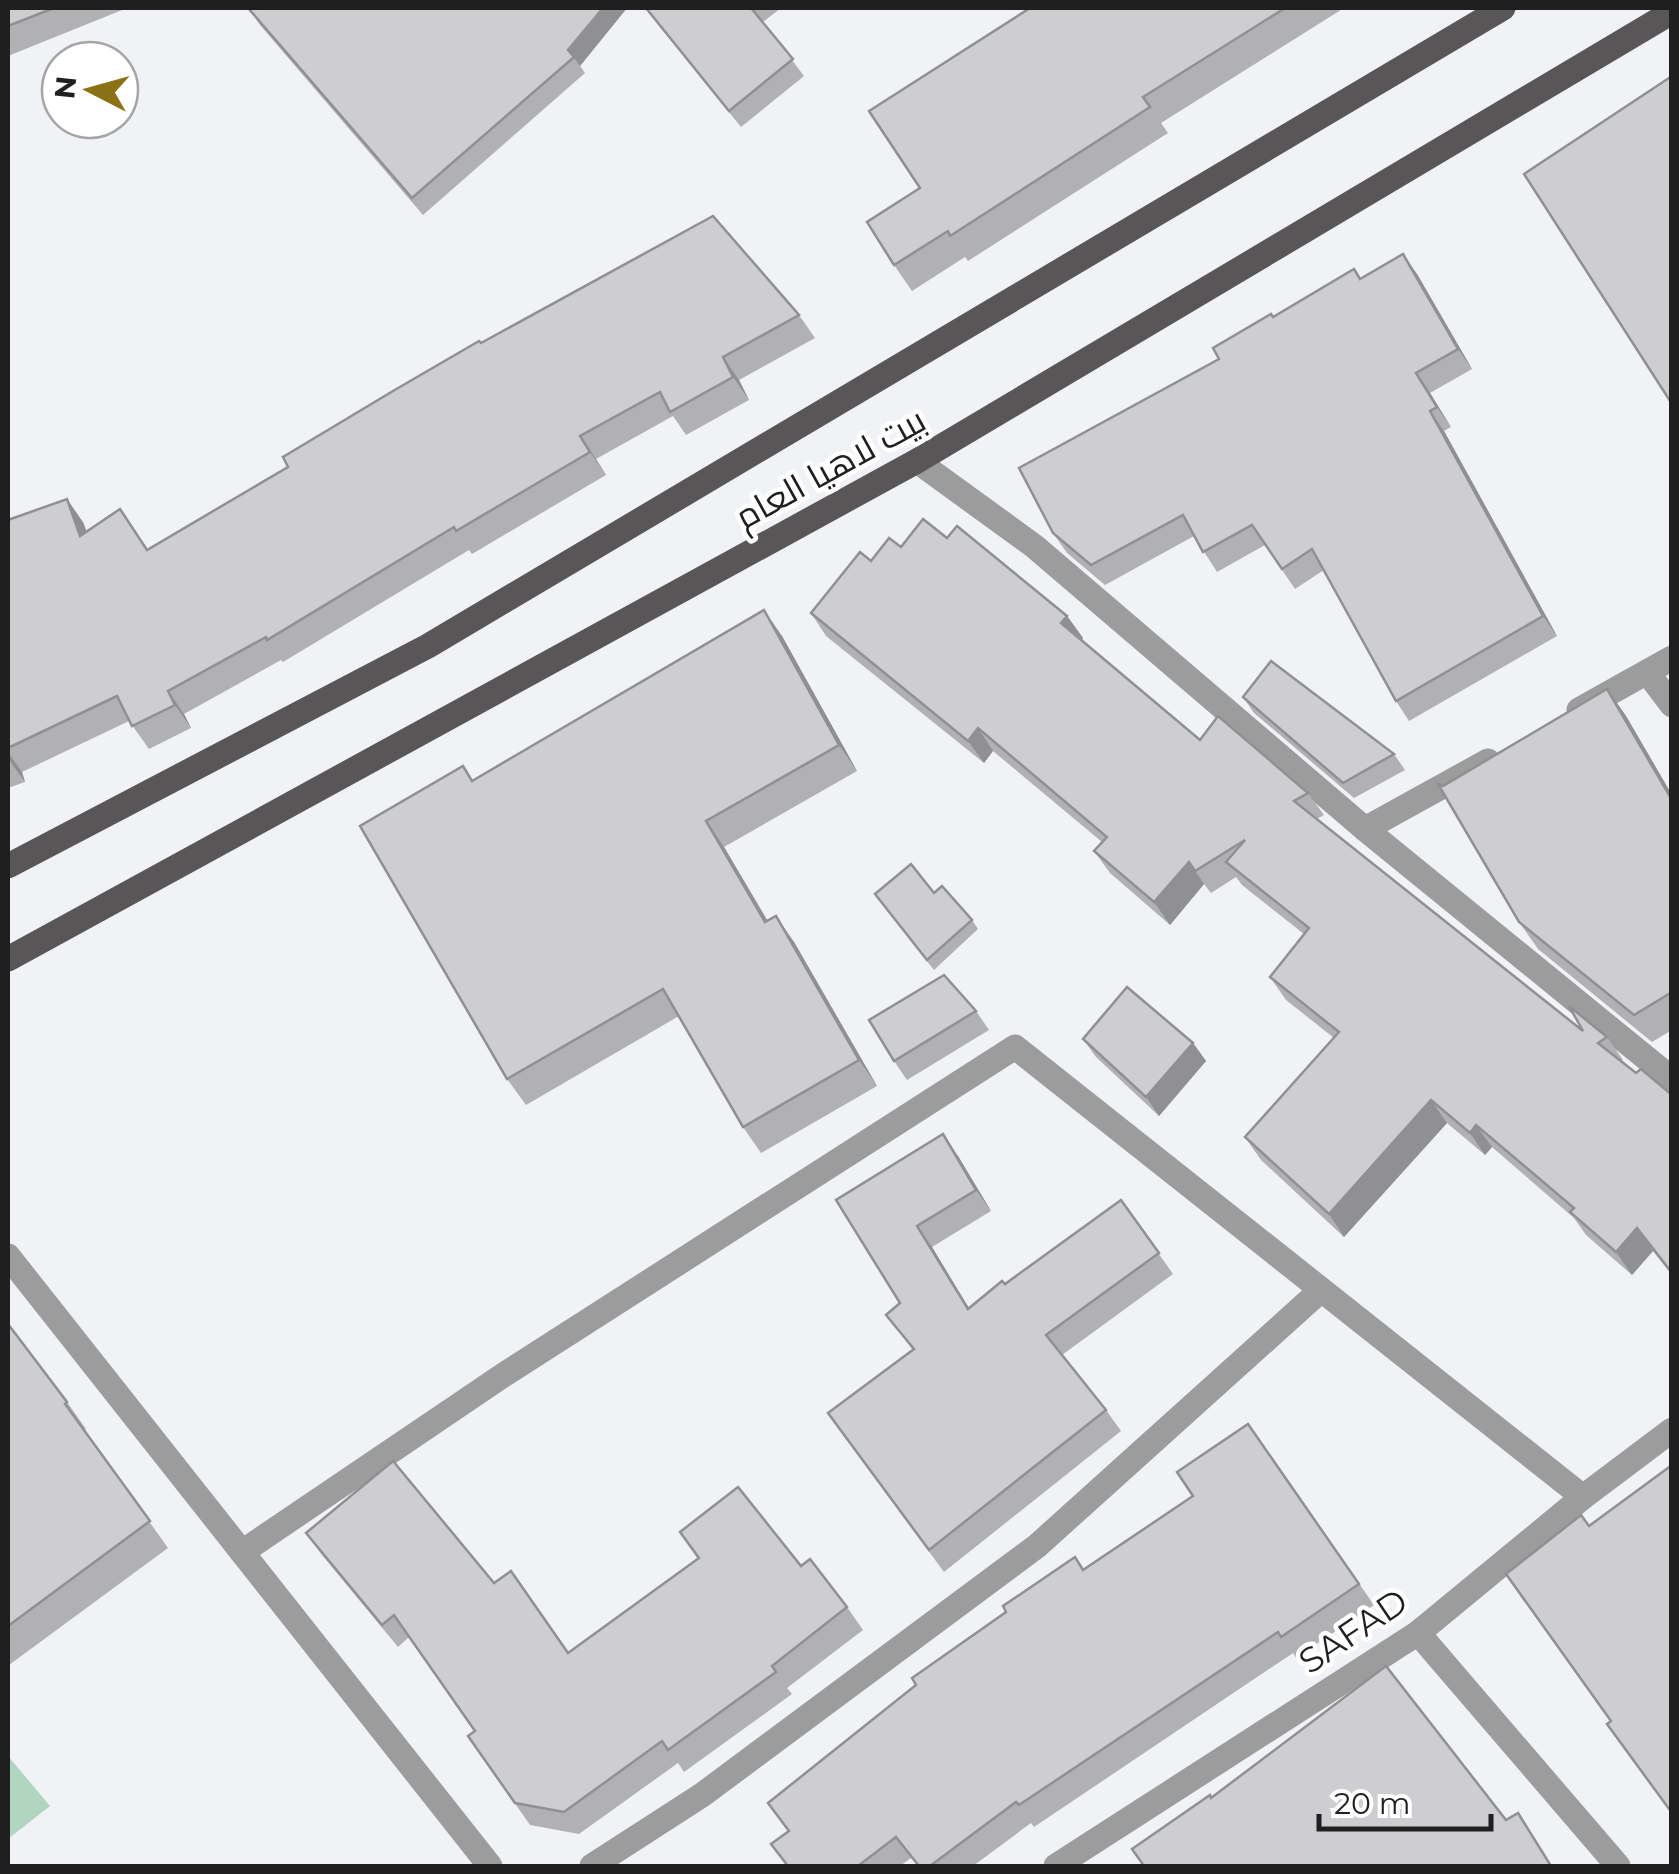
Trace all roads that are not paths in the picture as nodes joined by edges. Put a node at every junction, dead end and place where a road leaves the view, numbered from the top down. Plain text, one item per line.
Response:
1 (1503, 8) edge
2 (1672, 12) edge
3 (918, 461) junction
4 (1672, 658) edge
5 (1647, 672) junction
6 (1672, 705) edge
7 (1564, 718) edge
8 (1514, 746) edge
9 (1365, 829) junction
10 (8, 866) edge
11 (8, 959) edge
12 (1672, 1079) edge
13 (8, 1256) edge
14 (1320, 1291) junction
15 (1672, 1430) edge
16 (1583, 1496) junction
17 (242, 1552) junction
18 (1418, 1633) junction
19 (490, 1866) edge
20 (592, 1866) edge
21 (1056, 1866) edge
22 (1618, 1866) edge

1 - 10 main road, بيت لاهيا العام
2 - 3 main road, بيت لاهيا العام
3 - 9 street
3 - 11 main road, بيت لاهيا العام
4 - 5 street
5 - 6 street
5 - 7 street
8 - 9 street
9 - 12 street
13 - 17 street
14 - 16 street
14 - 17 street
14 - 20 street
15 - 16 street, SAFAD
16 - 18 street, SAFAD
17 - 19 street
18 - 21 street, SAFAD
18 - 22 street

